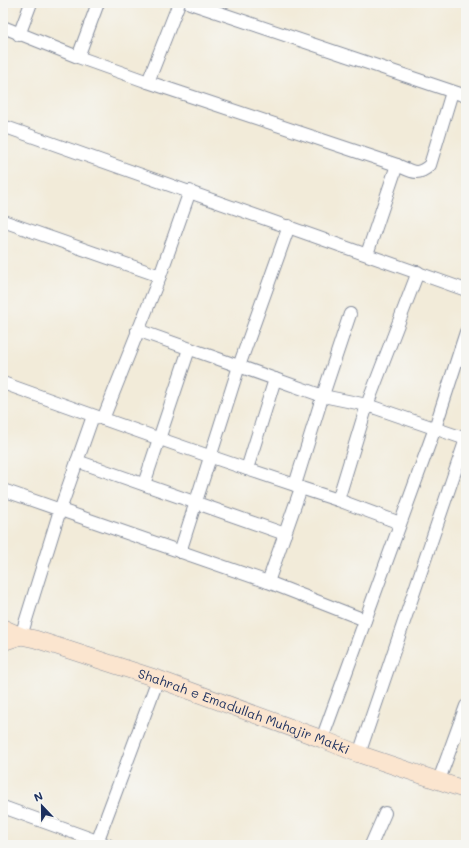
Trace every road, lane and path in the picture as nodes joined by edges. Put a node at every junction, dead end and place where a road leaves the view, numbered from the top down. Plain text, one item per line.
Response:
1 (31, 3) edge
2 (98, 3) edge
3 (179, 3) edge
4 (190, 3) edge
5 (3, 27) edge
6 (19, 34) junction
7 (78, 57) junction
8 (148, 82) junction
9 (452, 92) junction
10 (466, 96) edge
11 (3, 126) edge
12 (397, 165) junction
13 (190, 191) junction
14 (3, 221) edge
15 (289, 226) junction
16 (367, 254) junction
17 (418, 272) junction
18 (160, 276) junction
19 (466, 290) edge
20 (350, 314) dead end
21 (138, 330) junction
22 (466, 332) edge
23 (189, 350) junction
24 (239, 366) junction
25 (275, 379) junction
26 (3, 383) edge
27 (322, 396) junction
28 (367, 405) junction
29 (98, 417) junction
30 (435, 428) junction
31 (160, 439) junction
32 (466, 439) edge
33 (211, 457) junction
34 (77, 460) junction
35 (247, 469) junction
36 (144, 484) junction
37 (298, 486) junction
38 (3, 490) edge
39 (338, 500) junction
40 (196, 502) junction
41 (60, 510) junction
42 (400, 522) junction
43 (285, 534) junction
44 (180, 552) junction
45 (268, 582) junction
46 (365, 620) junction
47 (7, 638) edge
48 (158, 679) junction
49 (466, 706) edge
50 (322, 738) junction
51 (359, 754) junction
52 (439, 780) junction
53 (466, 790) edge
54 (3, 807) edge
55 (384, 813) dead end
56 (100, 844) edge
57 (371, 845) edge

1 - 6 street
2 - 7 street
3 - 8 street
4 - 9 street
5 - 6 street
6 - 7 street
7 - 8 street
8 - 12 street
9 - 10 street
9 - 12 street
11 - 13 street
12 - 16 street
13 - 15 street
13 - 18 street
14 - 18 street
15 - 16 street
15 - 24 street
16 - 17 street
17 - 19 street
17 - 28 street
18 - 21 street
20 - 27 street
21 - 23 street
21 - 29 street
22 - 30 street
23 - 24 street
23 - 31 street
24 - 25 street
24 - 33 street
25 - 27 street
25 - 35 street
26 - 29 street
27 - 28 street
27 - 37 street
28 - 30 street
28 - 39 street
29 - 31 street
29 - 34 street
30 - 32 street
30 - 42 street
31 - 33 street
31 - 36 street
32 - 51 street
33 - 35 street
33 - 40 street
34 - 36 street
34 - 41 street
35 - 37 street
36 - 40 street
37 - 39 street
37 - 43 street
38 - 41 street
39 - 42 street
40 - 43 street
40 - 44 street
41 - 44 street
41 - 47 street
42 - 46 street
43 - 45 street
44 - 45 street
45 - 46 street
46 - 50 street
47 - 48 street, Shahrah e Emadullah Muhajir Makki
48 - 50 street, Shahrah e Emadullah Muhajir Makki
48 - 56 street
49 - 52 street
50 - 51 street, Shahrah e Emadullah Muhajir Makki
51 - 52 street, Shahrah e Emadullah Muhajir Makki
52 - 53 street, Shahrah e Emadullah Muhajir Makki
54 - 56 street
55 - 57 street

